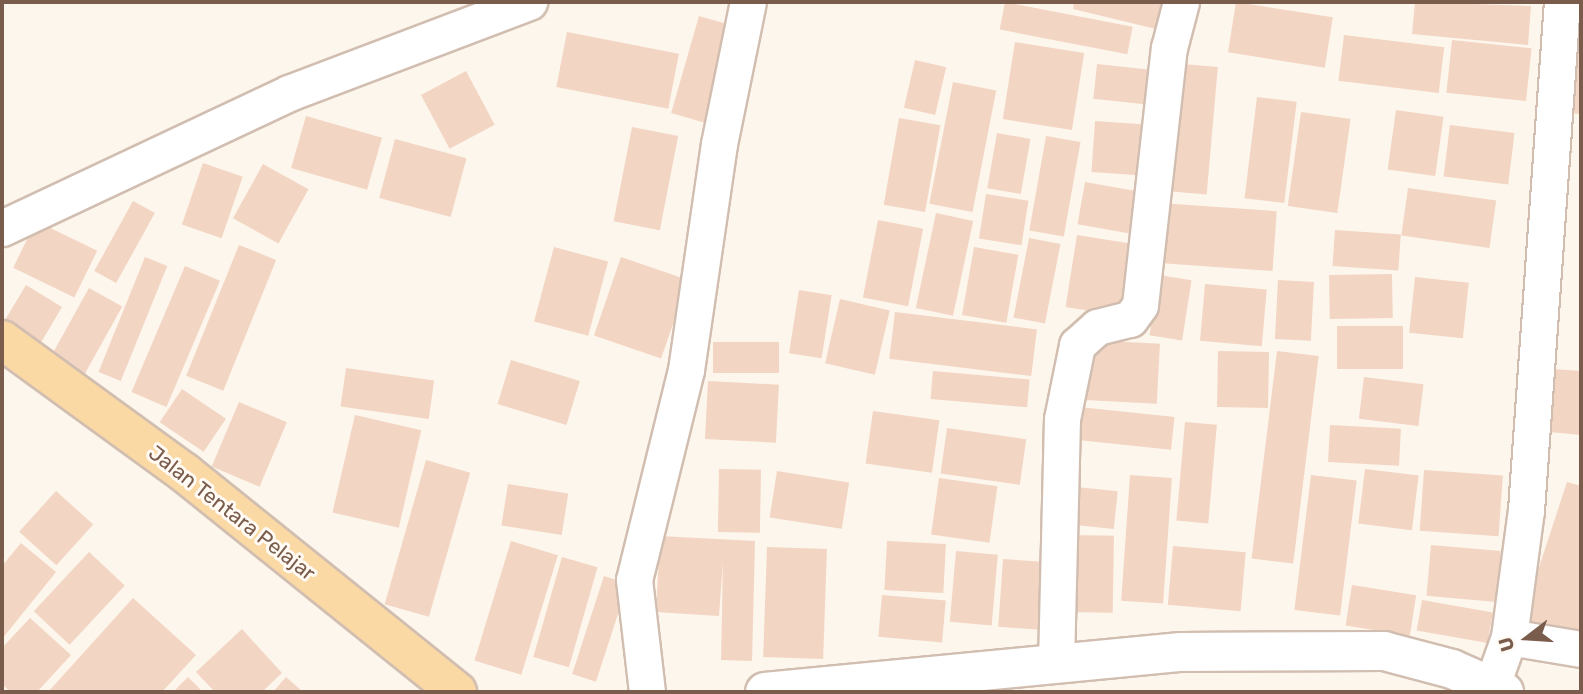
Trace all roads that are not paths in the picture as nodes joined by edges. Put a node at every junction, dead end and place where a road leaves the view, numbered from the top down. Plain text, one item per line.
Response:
1 (529, 2) edge
2 (748, 2) edge
3 (1181, 2) edge
4 (1562, 2) edge
5 (2, 228) edge
6 (2, 340) edge
7 (1509, 637) junction
8 (1581, 649) edge
9 (1056, 664) junction
10 (1452, 681) edge
11 (1498, 689) edge
12 (457, 692) edge
13 (647, 692) edge
14 (765, 692) edge

1 - 5 street
2 - 13 street
3 - 9 street
4 - 7 street
6 - 12 main road, Jalan Tentara Pelajar
7 - 8 street
7 - 11 street
9 - 10 street
9 - 14 street
10 - 11 street

